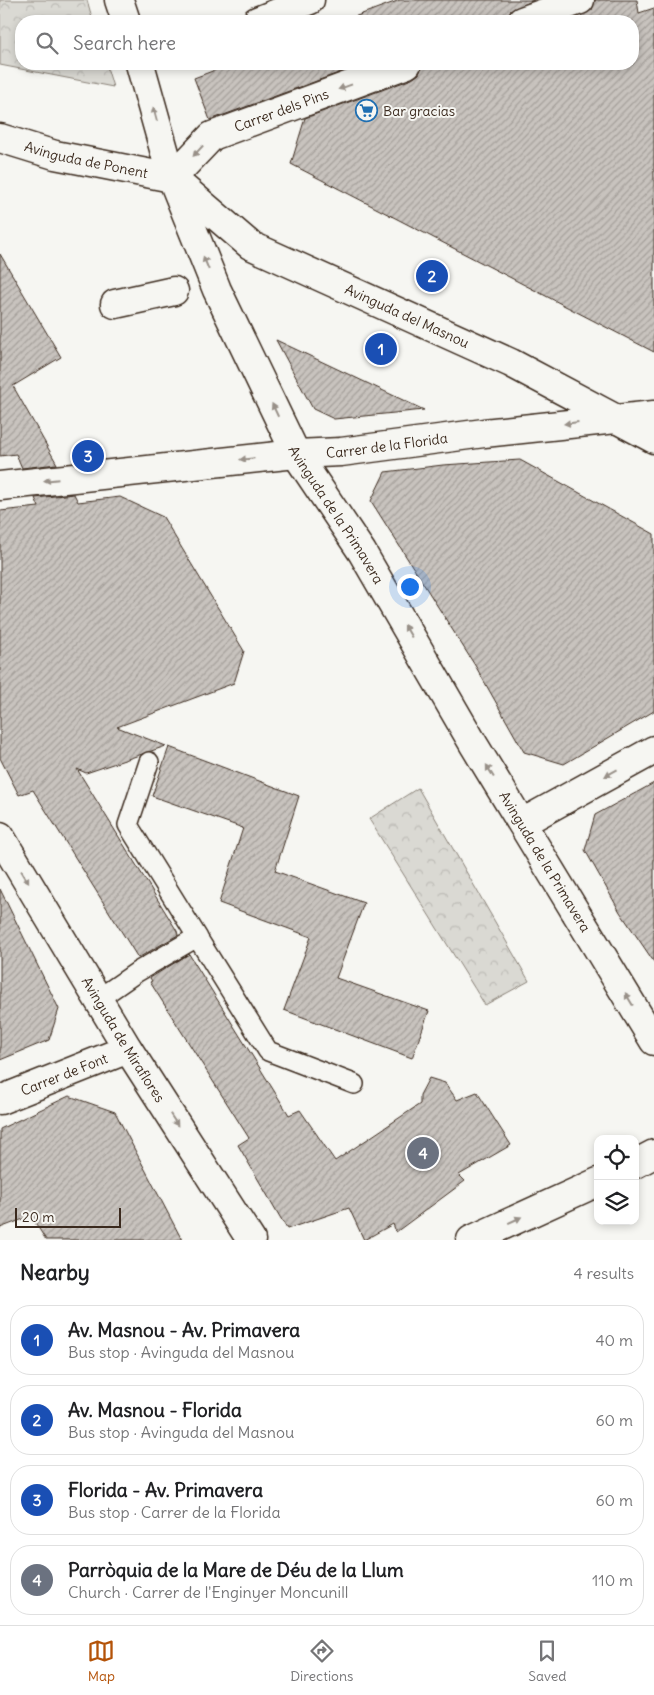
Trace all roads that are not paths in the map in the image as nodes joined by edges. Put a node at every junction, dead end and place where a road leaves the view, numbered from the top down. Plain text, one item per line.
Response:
1 (119, 0) edge
2 (310, 0) edge
3 (580, 0) edge
4 (124, 15) edge
5 (272, 15) edge
6 (539, 15) edge
7 (142, 70) edge
8 (391, 70) edge
9 (0, 138) edge
10 (172, 178) junction
11 (174, 291) dead end
12 (115, 304) dead end
13 (654, 415) edge
14 (616, 418) junction
15 (654, 439) edge
16 (296, 454) junction
17 (0, 486) edge
18 (654, 750) edge
19 (148, 762) dead end
20 (522, 823) junction
21 (0, 836) edge
22 (198, 938) junction
23 (98, 999) junction
24 (654, 1041) edge
25 (128, 1049) junction
26 (354, 1084) dead end
27 (0, 1100) edge
28 (654, 1154) edge
29 (639, 1162) edge
30 (594, 1184) edge
31 (482, 1238) edge
32 (251, 1240) edge

1 - 4 street
2 - 5 street
3 - 6 street
10 -> 7 street, Avinguda de la Primavera
8 -> 10 street, Carrer dels Pins
9 - 10 street, Avinguda de Ponent
10 - 14 street, Avinguda del Masnou
16 -> 10 street, Avinguda de la Primavera
11 - 12 street
13 - 14 street, Carrer de la Florida
14 - 15 street, Avinguda del Masnou
14 -> 16 street, Carrer de la Florida
16 -> 17 street, Carrer de la Florida
20 -> 16 street, Avinguda de la Primavera
18 -> 20 street
19 - 22 lane
24 -> 20 street, Avinguda de la Primavera
21 -> 23 street, Avinguda de Miraflores
22 - 23 lane
22 - 26 lane
23 - 25 street, Avinguda de Miraflores
25 - 27 street, Carrer de Font
25 -> 32 street, Avinguda de Miraflores
28 - 29 street
31 -> 30 street

